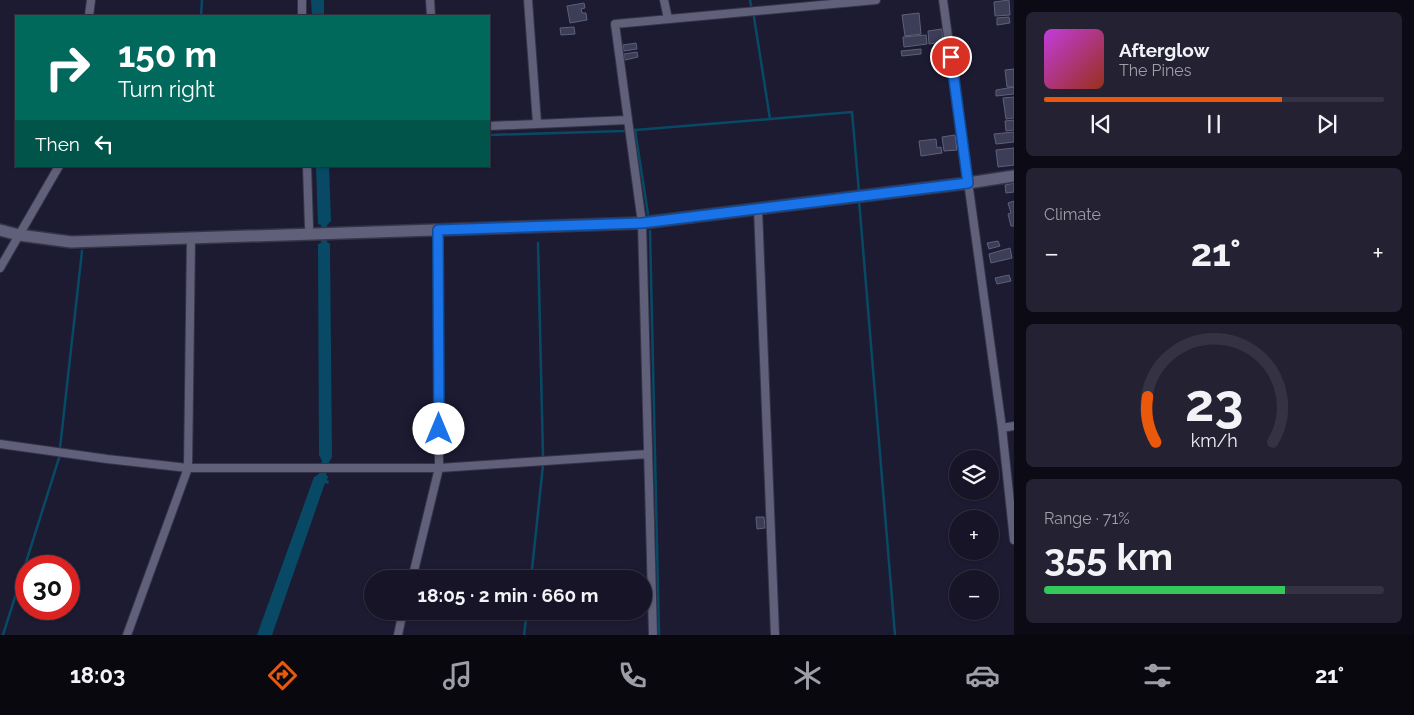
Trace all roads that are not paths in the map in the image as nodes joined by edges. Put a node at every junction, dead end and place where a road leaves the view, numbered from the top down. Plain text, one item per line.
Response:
1 (91, 0) edge
2 (302, 0) edge
3 (430, 0) edge
4 (528, 0) edge
5 (664, 0) edge
6 (876, 0) edge
7 (944, 0) edge
8 (89, 15) edge
9 (302, 15) edge
10 (431, 15) edge
11 (668, 19) junction
12 (537, 123) junction
13 (490, 126) edge
14 (628, 127) junction
15 (58, 167) edge
16 (307, 167) edge
17 (1014, 176) edge
18 (968, 183) junction
19 (758, 209) junction
20 (642, 223) junction
21 (0, 230) edge
22 (438, 230) junction
23 (312, 231) junction
24 (19, 236) junction
25 (191, 238) junction
26 (0, 268) edge
27 (1014, 426) edge
28 (1002, 428) junction
29 (0, 444) edge
30 (648, 454) junction
31 (188, 468) junction
32 (439, 468) junction
33 (1014, 540) edge
34 (414, 570) edge
35 (402, 620) edge
36 (126, 635) edge
37 (398, 635) edge
38 (653, 635) edge
39 (775, 635) edge

1 - 8 street
2 - 9 street
3 - 10 street
4 - 12 street
5 - 11 street
6 - 11 street
7 - 18 street
11 - 14 street
12 - 13 street
12 - 14 street
14 - 20 street
15 - 24 street
16 - 23 street
17 - 18 street
18 - 19 street
18 - 28 street
19 - 20 street
19 - 39 street
20 - 22 street
20 - 30 street
21 - 24 street
22 - 23 street
22 - 32 street
23 - 25 street
24 - 25 street
24 - 26 street
25 - 31 street
27 - 28 street
28 - 33 street
29 - 31 street
30 - 32 street
30 - 38 street
31 - 32 street
31 - 36 street
32 - 34 street
35 - 37 street

